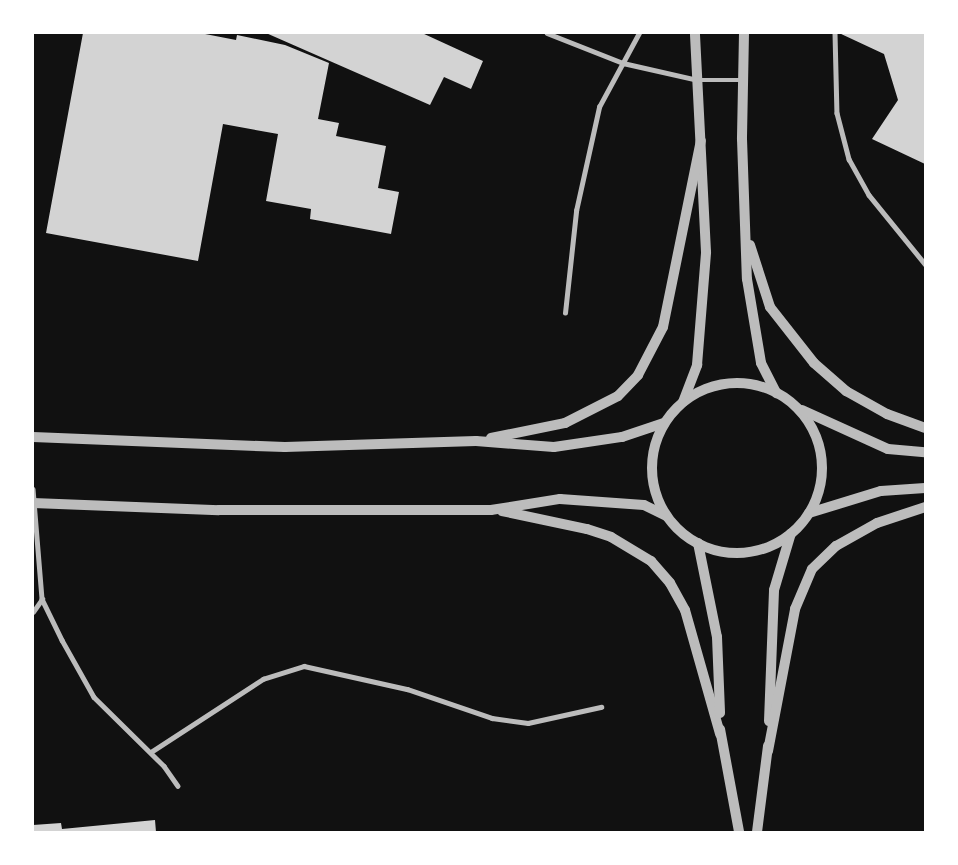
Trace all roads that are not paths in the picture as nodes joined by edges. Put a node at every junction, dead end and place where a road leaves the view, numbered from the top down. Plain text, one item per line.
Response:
1 (547, 33) edge
2 (639, 33) edge
3 (695, 33) edge
4 (744, 33) edge
5 (835, 33) edge
6 (623, 63) junction
7 (698, 80) junction
8 (743, 80) junction
9 (701, 141) junction
10 (746, 232) junction
11 (925, 264) edge
12 (565, 313) dead end
13 (776, 393) junction
14 (683, 402) junction
15 (798, 409) junction
16 (664, 423) junction
17 (925, 428) edge
18 (33, 437) edge
19 (476, 441) junction
20 (925, 452) edge
21 (925, 488) edge
22 (33, 489) edge
23 (35, 503) edge
24 (925, 507) edge
25 (491, 510) junction
26 (809, 513) junction
27 (667, 516) junction
28 (791, 533) junction
29 (698, 543) junction
30 (42, 599) junction
31 (33, 612) edge
32 (601, 707) dead end
33 (720, 734) junction
34 (768, 751) junction
35 (151, 752) junction
36 (178, 786) dead end
37 (739, 832) edge
38 (757, 832) edge

1 - 6 lane
2 - 6 lane
3 - 7 street
4 - 8 street
5 - 11 lane
6 - 7 lane
6 - 12 lane
7 - 8 lane
7 - 9 street
8 - 10 street
9 - 14 street
9 - 19 street
10 - 13 street
10 - 17 street
13 - 14 street
13 - 15 street
14 - 16 street
15 - 20 street
15 - 26 street
16 - 19 street
16 - 27 street
18 - 19 street
21 - 26 street
22 - 23 lane
23 - 25 street
23 - 30 lane
24 - 34 street
25 - 27 street
25 - 33 street
26 - 28 street
27 - 29 street
28 - 29 street
28 - 34 street
29 - 33 street
30 - 31 lane
30 - 35 lane
32 - 35 lane
33 - 37 street
34 - 38 street
35 - 36 lane

